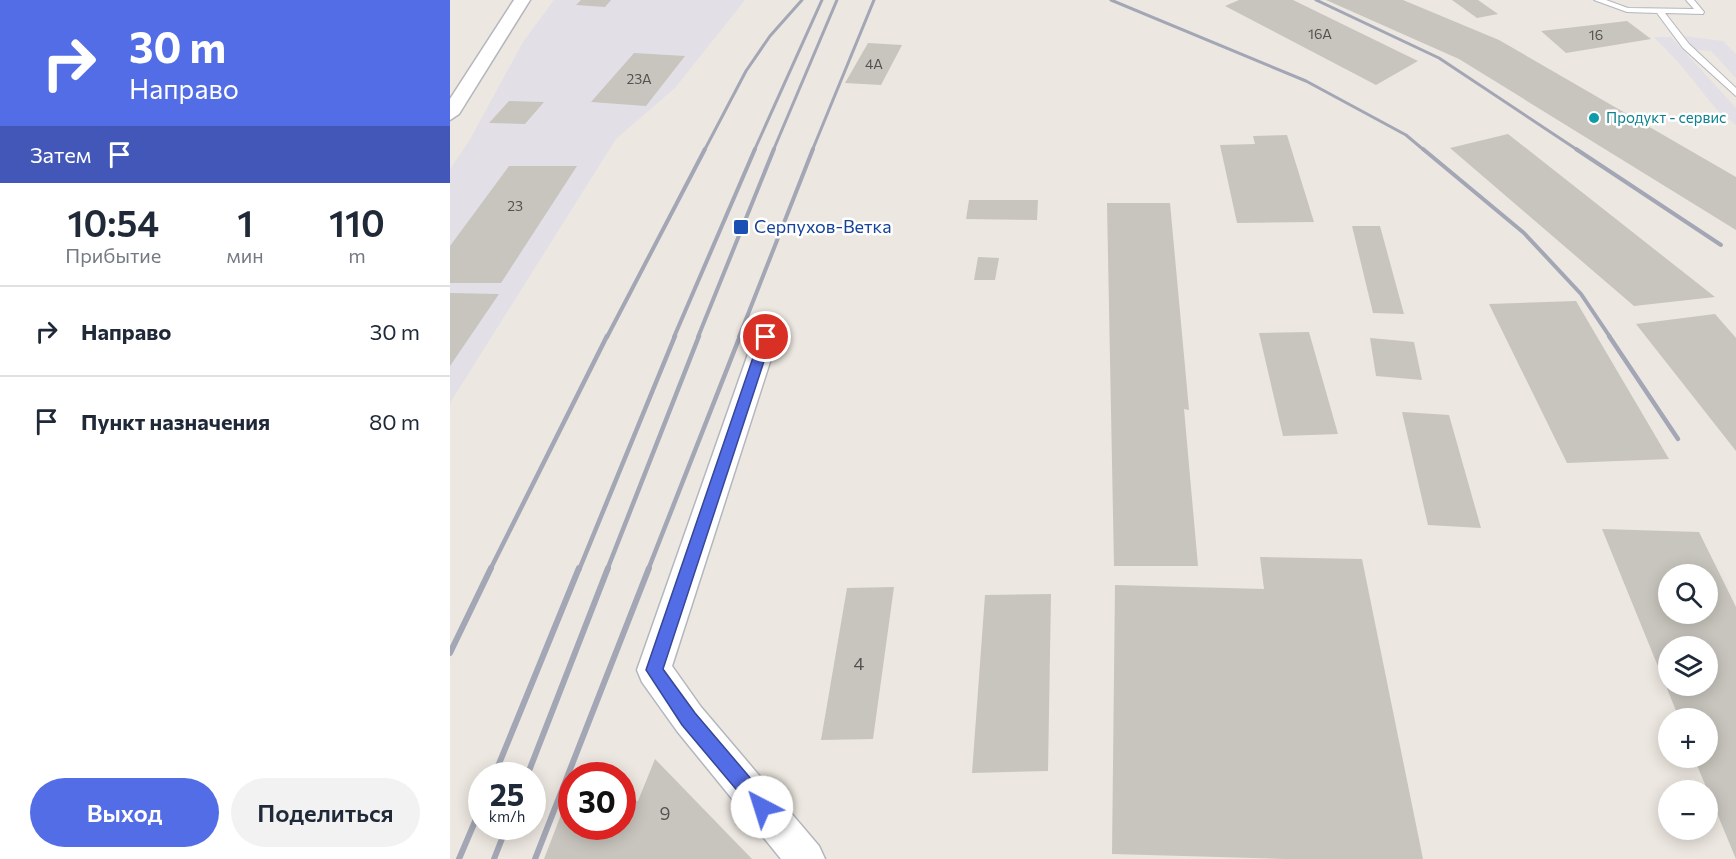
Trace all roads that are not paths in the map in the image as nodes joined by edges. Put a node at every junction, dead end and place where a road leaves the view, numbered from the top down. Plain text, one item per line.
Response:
1 (522, 0) edge
2 (1598, 0) edge
3 (1690, 0) edge
4 (1659, 11) junction
5 (1736, 93) edge
6 (450, 114) edge
7 (766, 337) dead end
8 (806, 859) edge

1 - 6 street
2 - 4 lane
3 - 4 lane
4 - 5 lane
7 - 8 street

